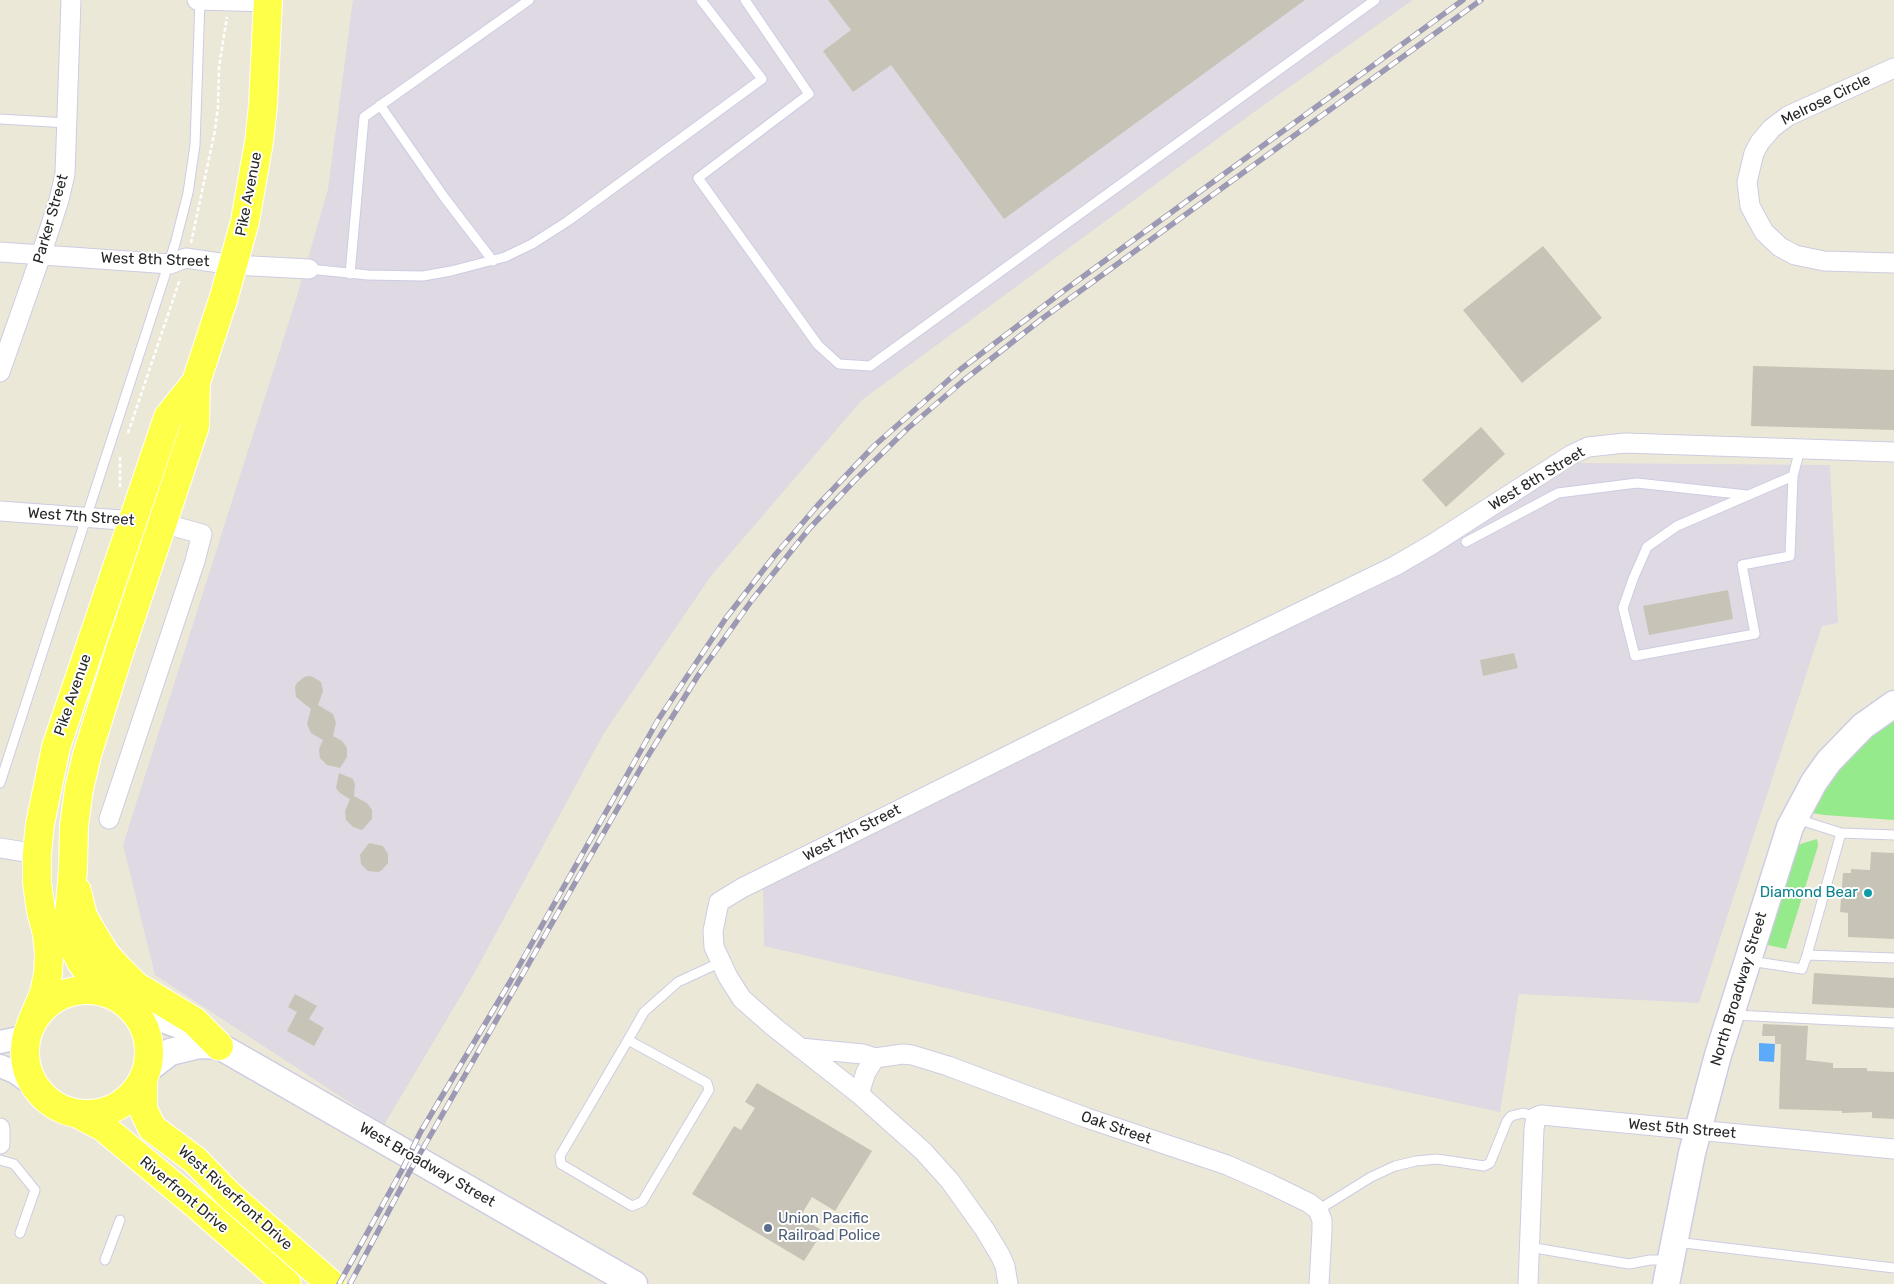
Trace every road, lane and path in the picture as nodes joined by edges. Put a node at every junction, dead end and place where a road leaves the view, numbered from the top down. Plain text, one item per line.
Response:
1 (71, 0) edge
2 (199, 0) edge
3 (529, 0) edge
4 (702, 0) edge
5 (745, 0) edge
6 (1375, 0) edge
7 (268, 1) edge
8 (228, 12) dead end
9 (1894, 68) edge
10 (380, 105) junction
11 (0, 119) edge
12 (67, 123) junction
13 (191, 243) dead end
14 (0, 252) edge
15 (42, 255) junction
16 (493, 261) junction
17 (1894, 263) edge
18 (233, 265) junction
19 (309, 269) joint
20 (175, 270) junction
21 (350, 274) junction
22 (0, 372) edge
23 (196, 382) junction
24 (126, 440) dead end
25 (1800, 449) junction
26 (122, 450) dead end
27 (1894, 452) edge
28 (1792, 476) junction
29 (121, 495) dead end
30 (1748, 495) junction
31 (0, 511) edge
32 (87, 518) junction
33 (132, 521) junction
34 (162, 524) junction
35 (1466, 542) dead end
36 (1215, 653) joint
37 (1894, 704) edge
38 (0, 783) edge
39 (110, 819) dead end
40 (1794, 819) junction
41 (1841, 833) junction
42 (1894, 835) edge
43 (0, 848) edge
44 (37, 854) junction
45 (73, 868) junction
46 (1807, 955) junction
47 (1894, 958) edge
48 (1748, 961) junction
49 (721, 962) junction
50 (125, 1003) junction
51 (1730, 1015) junction
52 (1894, 1023) edge
53 (30, 1030) junction
54 (628, 1040) junction
55 (0, 1042) edge
56 (219, 1046) junction
57 (800, 1048) junction
58 (875, 1058) junction
59 (0, 1066) edge
60 (146, 1074) junction
61 (36, 1087) junction
62 (859, 1094) junction
63 (76, 1113) junction
64 (1536, 1117) junction
65 (0, 1128) edge
66 (1698, 1131) junction
67 (0, 1144) edge
68 (1894, 1149) edge
69 (0, 1160) edge
70 (1318, 1210) junction
71 (120, 1220) dead end
72 (20, 1233) dead end
73 (1529, 1247) junction
74 (105, 1260) dead end
75 (1670, 1262) edge
76 (1894, 1268) edge
77 (288, 1284) edge
78 (331, 1284) edge
79 (634, 1284) edge
80 (1008, 1284) edge
81 (1319, 1284) edge
82 (1528, 1284) edge

1 - 12 street, Parker Street
2 - 7 street
2 - 20 lane
3 - 10 lane
4 - 16 lane
5 - 6 lane
7 - 18 main road, Pike Avenue
8 - 13 path
9 - 17 street, Melrose Circle
10 - 16 lane
10 - 21 lane
11 - 12 lane
12 - 15 street, Parker Street
14 - 15 street, West 8th Street
15 - 20 street, West 8th Street
15 - 22 street, Parker Street
16 - 21 lane
18 - 19 street, West 8th Street
18 - 20 street, West 8th Street
18 - 23 main road, Pike Avenue
19 - 21 lane
20 - 24 path
20 - 32 lane
23 - 33 main road, Pike Avenue
23 - 34 main road, Pike Avenue
25 - 27 street, West 8th Street
25 - 28 lane
25 - 36 street, West 8th Street
26 - 29 path
28 - 30 lane
28 - 30 lane
30 - 35 lane
31 - 32 street, West 7th Street
32 - 33 street, West 7th Street
32 - 38 lane
33 - 34 street, West 7th Street
33 - 44 main road, Pike Avenue
34 - 39 street, West 7th Street
34 - 45 main road, Pike Avenue
36 - 49 street, West 7th Street
37 - 40 main road, North Broadway Street
40 - 41 lane
40 - 48 main road, North Broadway Street
41 - 42 lane
41 - 46 lane
43 - 44 street
44 - 53 main road, Pike Avenue
45 - 50 main road, Pike Avenue
45 - 56 main road
46 - 47 lane
46 - 48 lane
48 - 51 main road, North Broadway Street
49 - 54 lane
49 - 57 street, West 7th Street
50 - 53 main road
50 - 56 main road, West Broadway Street
50 - 60 main road
51 - 52 lane
51 - 66 main road, North Broadway Street
53 - 55 street
53 - 61 main road
54 - 54 lane
56 - 60 main road
56 - 79 main road, West Broadway Street
57 - 58 street, Oak Street
57 - 62 street, West 7th Street
58 - 62 street
58 - 70 street, Oak Street
59 - 61 street
60 - 63 main road
60 - 78 main road, West Riverfront Drive
61 - 63 main road
62 - 80 street
63 - 77 main road, Riverfront Drive
64 - 66 street, West 5th Street
64 - 70 lane
64 - 73 street
65 - 67 street
66 - 68 street, West 5th Street
66 - 75 main road, North Broadway Street
69 - 72 lane
70 - 81 street
71 - 74 lane
73 - 75 lane
73 - 82 street
75 - 76 lane

